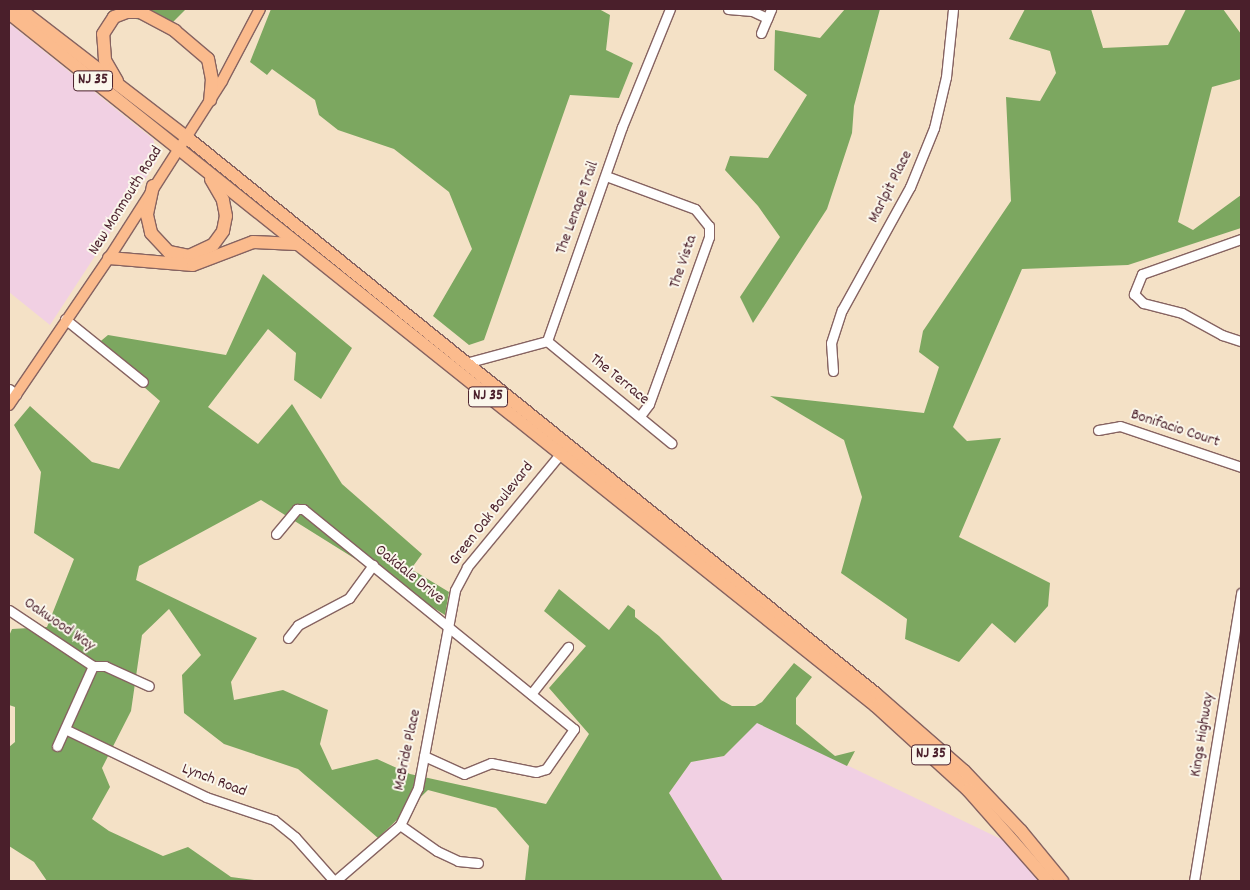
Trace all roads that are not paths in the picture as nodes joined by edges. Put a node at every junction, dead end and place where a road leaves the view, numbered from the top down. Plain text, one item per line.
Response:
1 (20, 9) edge
2 (260, 9) edge
3 (670, 9) edge
4 (728, 9) edge
5 (771, 9) edge
6 (952, 9) edge
7 (9, 13) edge
8 (767, 18) junction
9 (761, 33) dead end
10 (119, 86) junction
11 (210, 100) junction
12 (185, 136) junction
13 (177, 149) junction
14 (207, 172) junction
15 (606, 176) junction
16 (153, 186) junction
17 (1241, 240) edge
18 (297, 244) junction
19 (109, 258) junction
20 (65, 319) junction
21 (547, 341) junction
22 (1241, 341) edge
23 (466, 363) junction
24 (834, 371) dead end
25 (143, 382) dead end
26 (12, 391) edge
27 (9, 405) edge
28 (640, 416) junction
29 (1098, 430) dead end
30 (671, 443) dead end
31 (560, 454) junction
32 (1241, 468) edge
33 (276, 534) dead end
34 (373, 565) junction
35 (1241, 593) edge
36 (9, 610) edge
37 (446, 624) junction
38 (288, 638) dead end
39 (568, 647) dead end
40 (94, 666) junction
41 (149, 686) dead end
42 (528, 692) junction
43 (66, 730) junction
44 (57, 746) dead end
45 (424, 756) junction
46 (400, 825) junction
47 (478, 863) dead end
48 (334, 881) edge
49 (1048, 881) edge
50 (1062, 881) edge
51 (1194, 881) edge

1 - 10 highway, NJ 35
2 - 11 main road, New Monmouth Road
3 - 15 street, The Lenape Trail
4 - 8 street
5 - 8 street
6 - 24 street, Marlpit Place
7 - 13 highway, NJ 35
8 - 9 street
10 - 11 highway
10 - 12 highway, NJ 35
11 - 12 main road, New Monmouth Road
12 - 13 main road, New Monmouth Road
12 - 23 highway, NJ 35
13 - 14 highway, NJ 35
13 - 16 main road, New Monmouth Road
14 - 16 highway
14 - 18 highway, NJ 35
15 - 21 street, The Lenape Trail
15 - 28 street, The Vista
16 - 19 main road, New Monmouth Road
17 - 22 street
18 - 19 highway
18 - 31 highway, NJ 35
19 - 20 main road, New Monmouth Road
20 - 25 street
20 - 26 main road, New Monmouth Road
21 - 23 street
21 - 28 street, The Terrace
23 - 50 highway, NJ 35
26 - 27 main road, New Monmouth Road
28 - 30 street, The Terrace
29 - 32 street, Bonifacio Court
31 - 37 street, Green Oak Boulevard
31 - 49 highway, NJ 35
33 - 34 street, Oakdale Drive
34 - 37 street, Oakdale Drive
34 - 38 street
35 - 51 street, Kings Highway
36 - 40 street, Oakwood Way
37 - 42 street, Oakdale Drive
37 - 45 street, McBride Place
39 - 42 street
40 - 41 street, Oakwood Way
40 - 43 street
42 - 45 street, Oakdale Drive
43 - 44 street
43 - 48 street, Lynch Road
45 - 46 street, McBride Place
46 - 47 street
46 - 48 street, McBride Place

